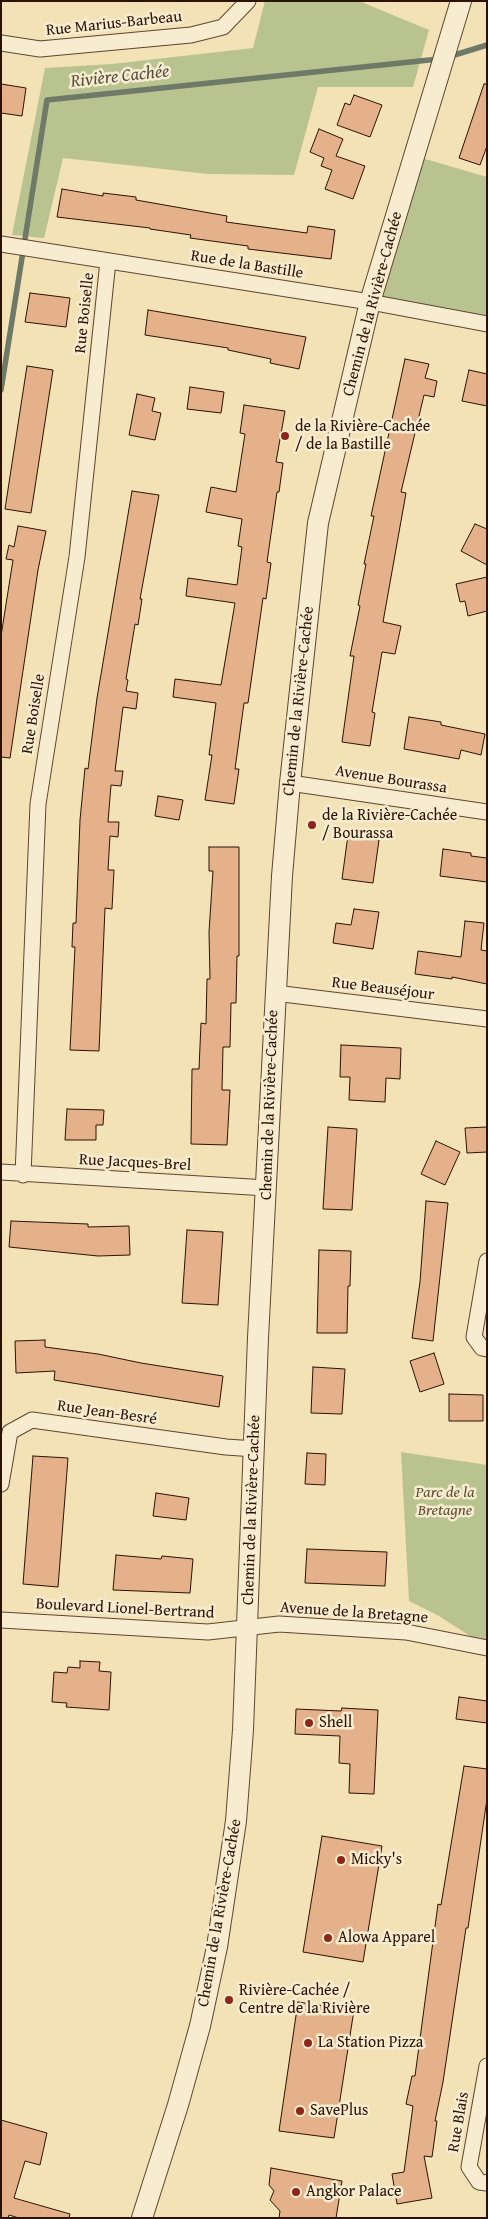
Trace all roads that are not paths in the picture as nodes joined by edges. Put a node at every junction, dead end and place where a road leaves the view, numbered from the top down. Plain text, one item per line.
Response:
1 (248, 1) edge
2 (461, 1) edge
3 (1, 43) edge
4 (6, 245) edge
5 (108, 261) junction
6 (370, 302) junction
7 (487, 324) edge
8 (290, 783) junction
9 (487, 812) edge
10 (275, 994) junction
11 (487, 1019) edge
12 (1, 1172) edge
13 (23, 1175) junction
14 (267, 1188) junction
15 (487, 1262) edge
16 (487, 1349) edge
17 (255, 1449) junction
18 (1, 1484) edge
19 (1, 1620) edge
20 (247, 1628) junction
21 (487, 1648) edge
22 (487, 2066) edge
23 (483, 2182) edge
24 (142, 2218) edge

1 - 3 street, Rue Marius-Barbeau
2 - 6 street, Chemin de la Rivière-Cachée
4 - 5 street, Rue de la Bastille
5 - 6 street, Rue de la Bastille
5 - 13 street, Rue Boiselle
6 - 7 street, Rue de la Bastille
6 - 8 street, Chemin de la Rivière-Cachée
8 - 9 street, Avenue Bourassa
8 - 10 street, Chemin de la Rivière-Cachée
10 - 11 street, Rue Beauséjour
10 - 14 street, Chemin de la Rivière-Cachée
12 - 13 street, Rue Jacques-Brel
13 - 14 street, Rue Jacques-Brel
14 - 17 street, Chemin de la Rivière-Cachée
15 - 16 street
17 - 18 street, Rue Jean-Besré
17 - 20 street, Chemin de la Rivière-Cachée
19 - 20 street, Boulevard Lionel-Bertrand
20 - 21 street, Avenue de la Bretagne
20 - 24 street, Chemin de la Rivière-Cachée
22 - 23 street, Rue Blais

